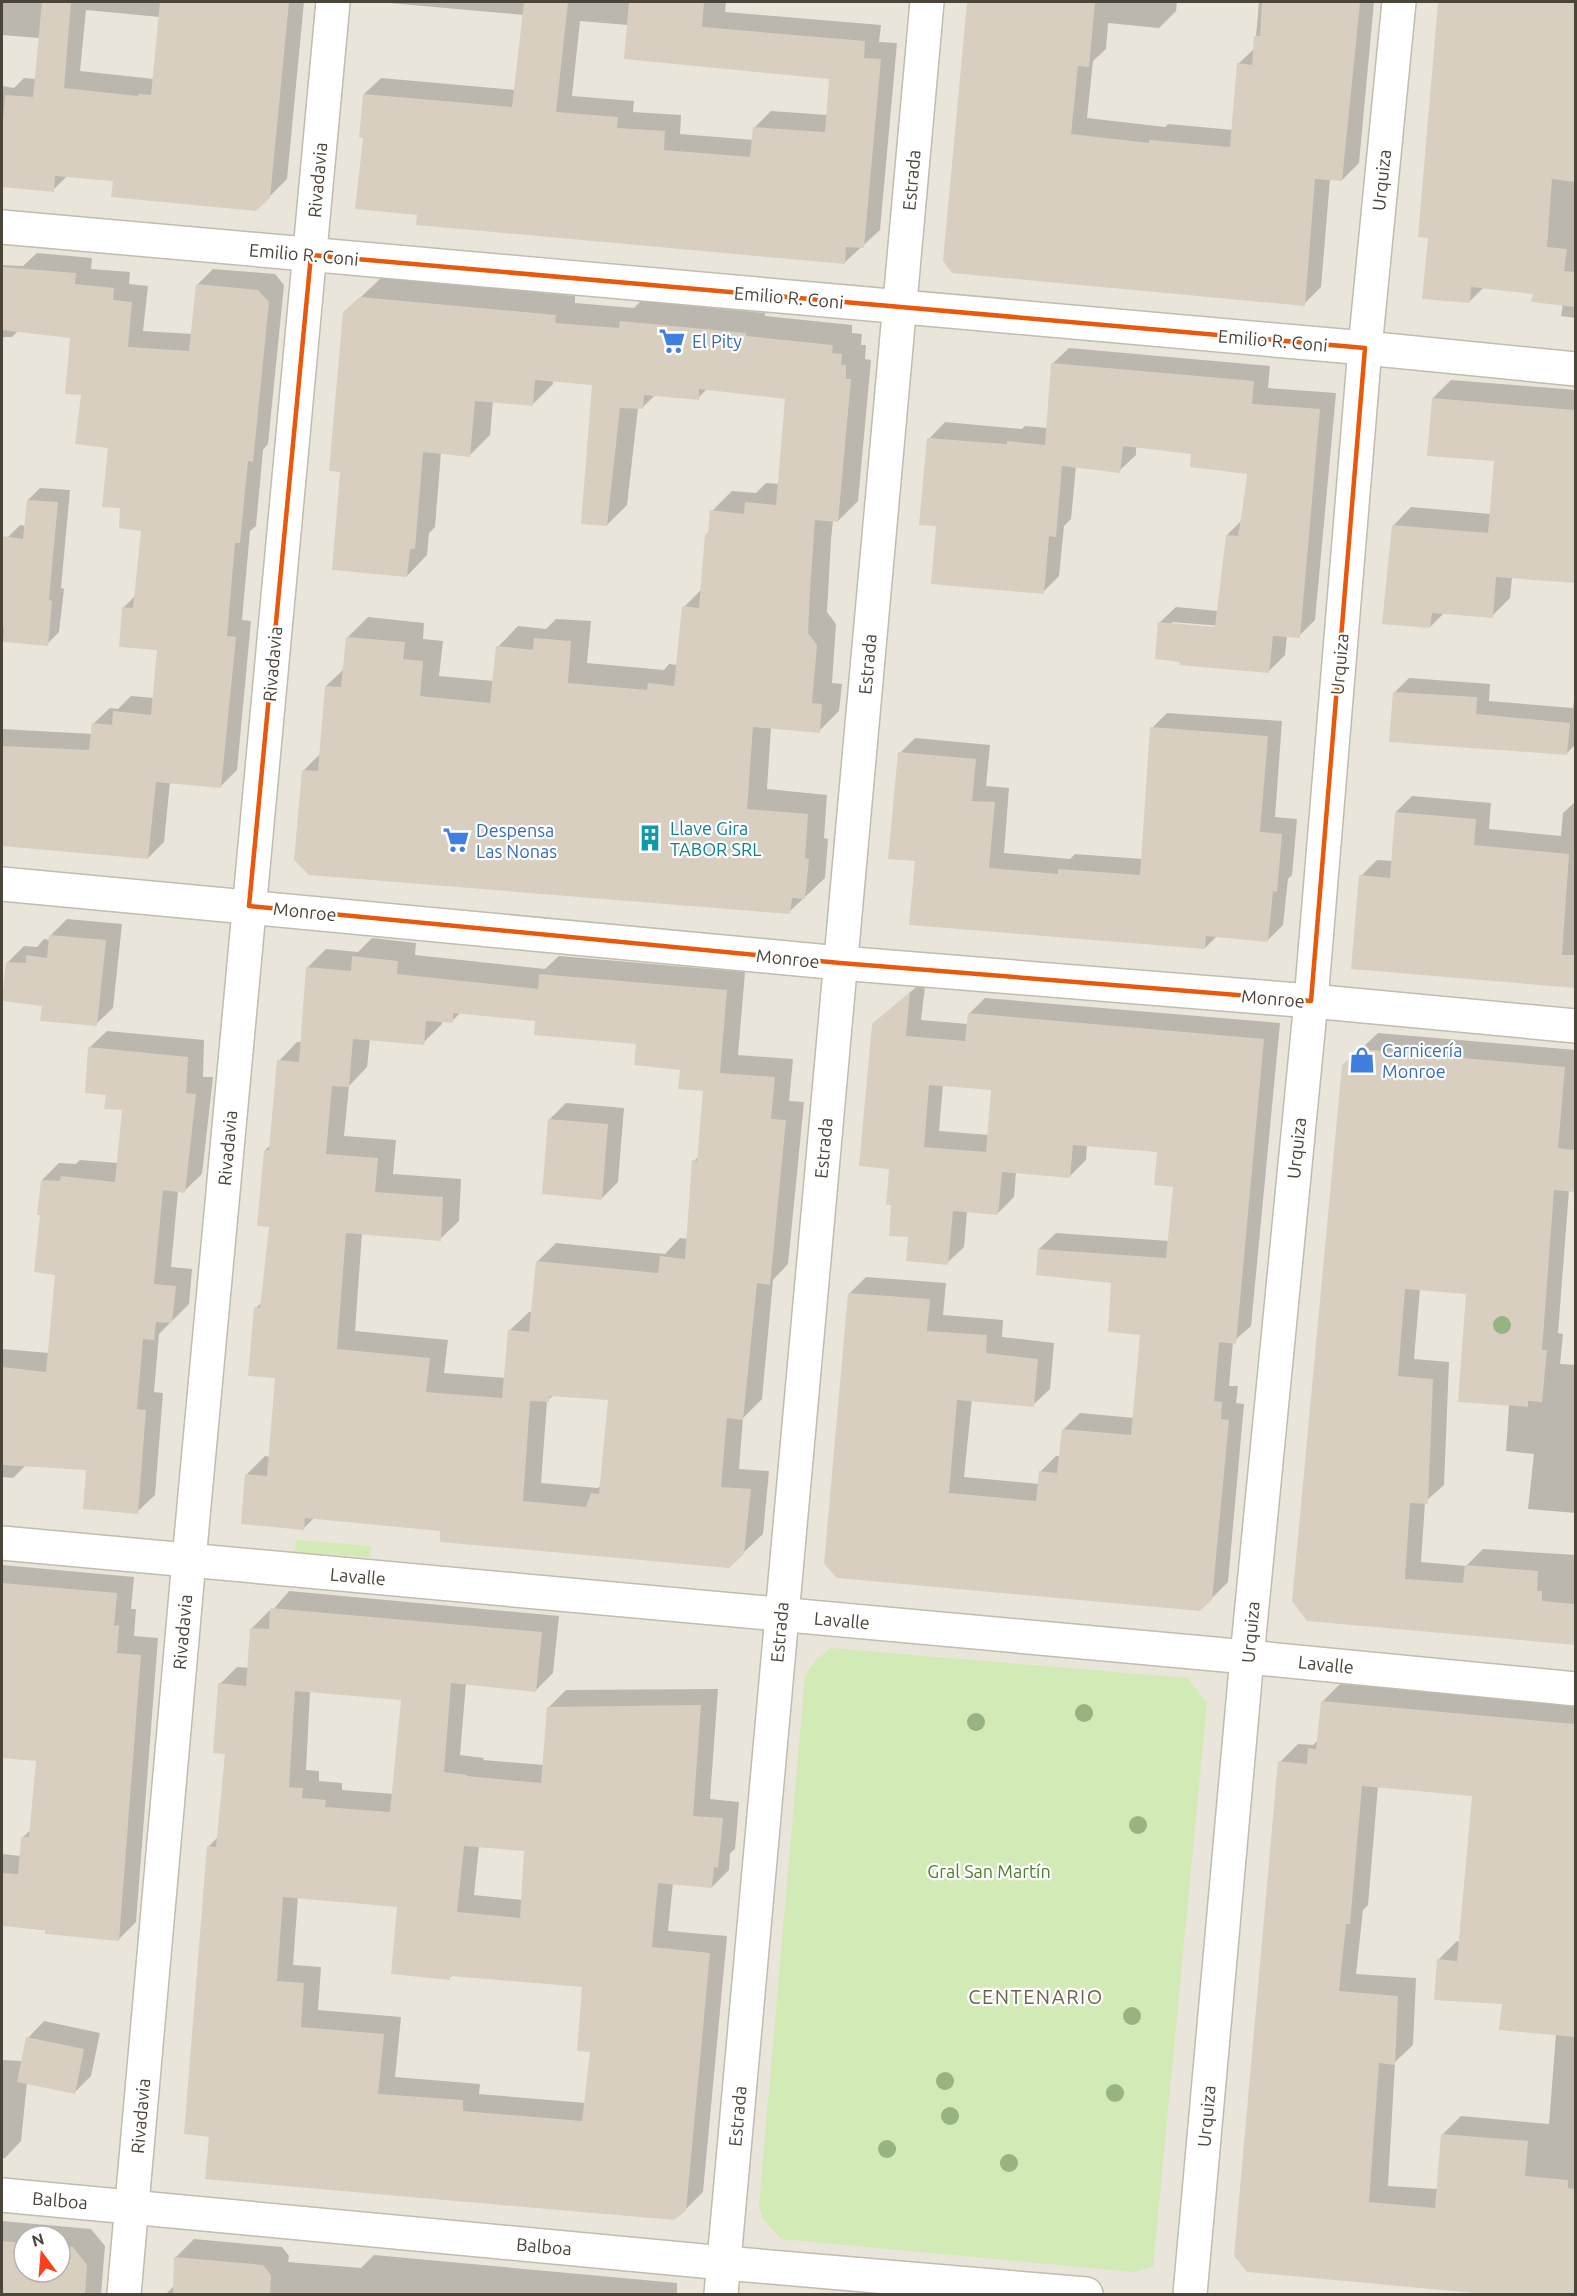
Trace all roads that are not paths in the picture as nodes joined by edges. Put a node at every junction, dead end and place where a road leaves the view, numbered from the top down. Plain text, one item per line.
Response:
1 (333, 2) edge
2 (927, 2) edge
3 (1399, 2) edge
4 (2, 227) edge
5 (311, 255) junction
6 (899, 307) junction
7 (1365, 348) junction
8 (1575, 369) edge
9 (2, 884) edge
10 (249, 906) junction
11 (840, 963) junction
12 (1311, 1001) junction
13 (1575, 1026) edge
14 (2, 1543) edge
15 (189, 1560) junction
16 (781, 1614) junction
17 (1247, 1657) junction
18 (1575, 1689) edge
19 (2, 2195) edge
20 (132, 2206) junction
21 (722, 2279) edge
22 (124, 2295) edge
23 (1086, 2295) edge
24 (1191, 2295) edge

1 - 5 street, Rivadavia
2 - 6 street, Estrada
3 - 7 street, Urquiza
4 - 5 street, Emilio R. Coni
5 - 6 street, Emilio R. Coni
5 - 10 street, Rivadavia
6 - 7 street, Emilio R. Coni
6 - 11 street, Estrada
7 - 8 street, Emilio R. Coni
7 - 12 street, Urquiza
9 - 10 street, Monroe
10 - 11 street, Monroe
10 - 15 street, Rivadavia
11 - 12 street, Monroe
11 - 16 street, Estrada
12 - 13 street, Monroe
12 - 17 street, Urquiza
14 - 15 street, Lavalle
15 - 16 street, Lavalle
15 - 20 street, Rivadavia
16 - 17 street, Lavalle
16 - 21 street, Estrada
17 - 18 street, Lavalle
17 - 24 street, Urquiza
19 - 20 street, Balboa
20 - 21 street, Balboa
20 - 22 street, Rivadavia
21 - 23 street, Balboa

